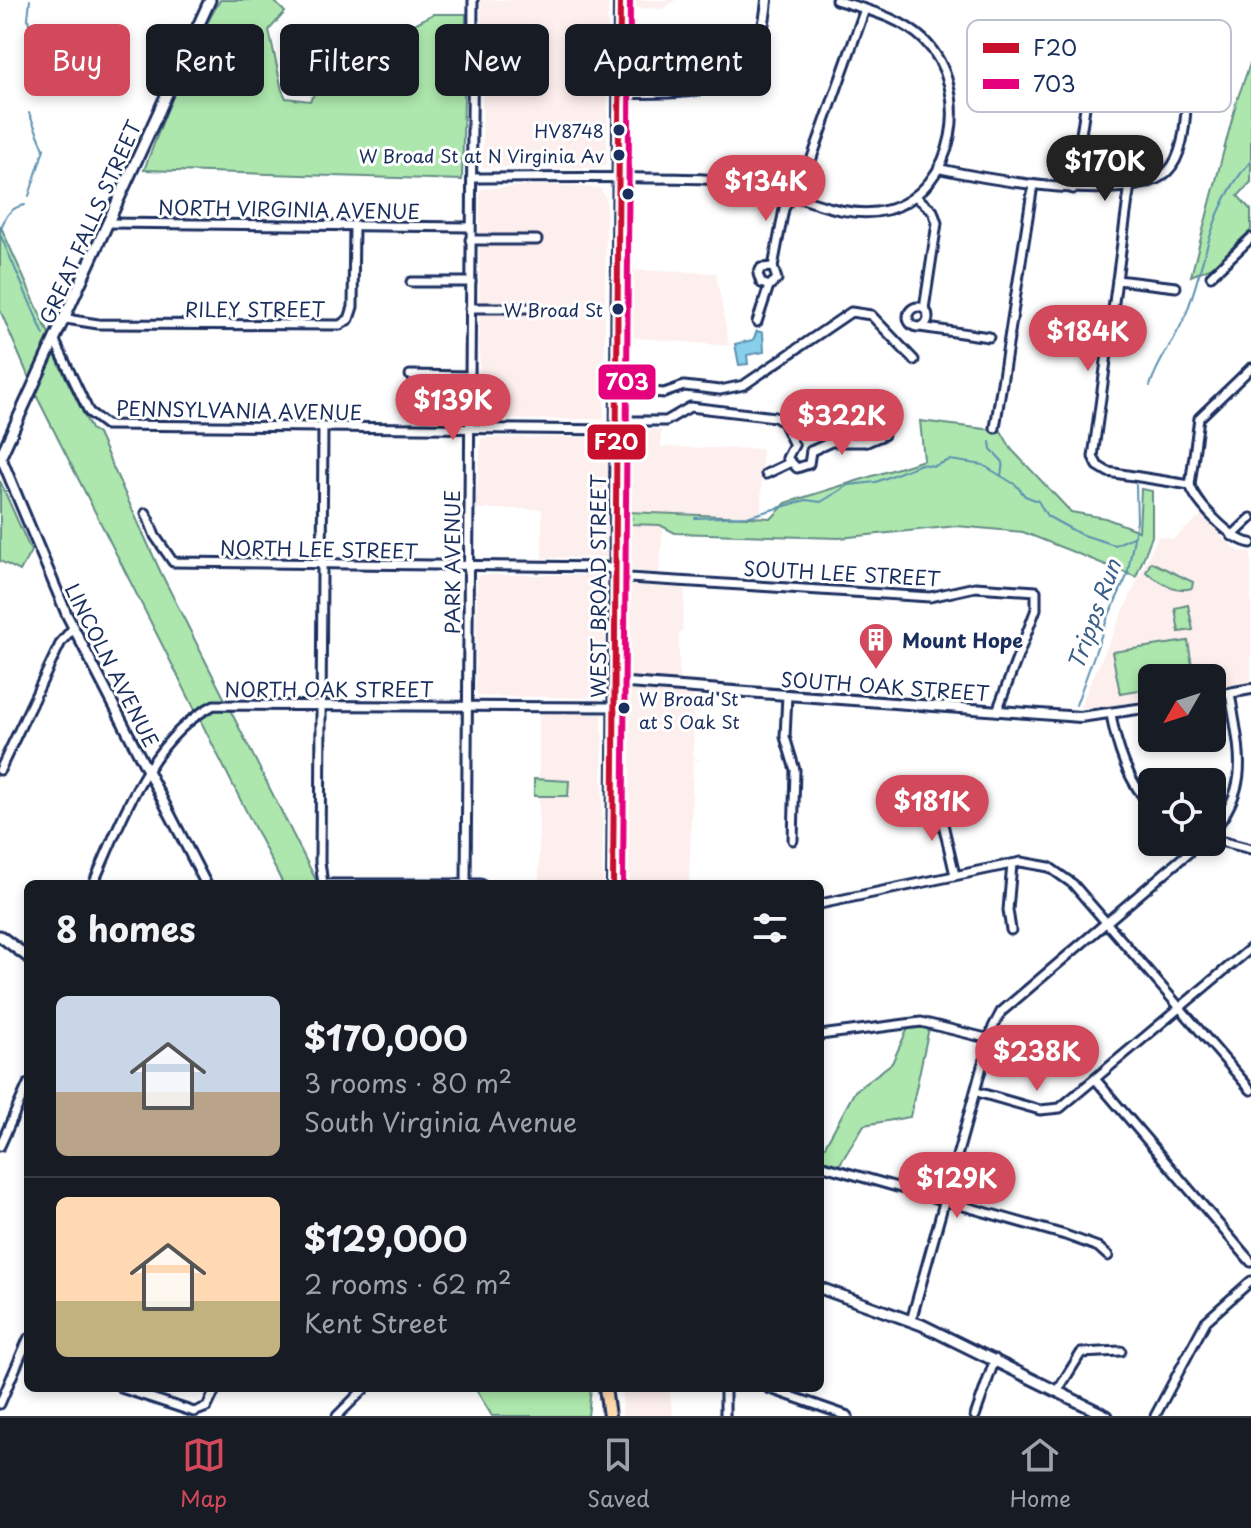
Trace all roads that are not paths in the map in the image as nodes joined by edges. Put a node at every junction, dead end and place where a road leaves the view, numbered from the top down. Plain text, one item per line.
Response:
1 (210, 0) edge
2 (473, 0) edge
3 (620, 0) edge
4 (767, 0) edge
5 (836, 0) edge
6 (865, 9) junction
7 (620, 24) edge
8 (760, 24) edge
9 (620, 96) edge
10 (1084, 112) edge
11 (1184, 112) edge
12 (941, 169) junction
13 (619, 177) junction
14 (472, 178) junction
15 (1130, 184) junction
16 (1033, 185) junction
17 (1073, 189) junction
18 (795, 196) junction
19 (915, 196) junction
20 (109, 223) junction
21 (354, 225) junction
22 (470, 227) junction
23 (1251, 238) edge
24 (470, 240) junction
25 (537, 240) dead end
26 (773, 267) junction
27 (1211, 276) dead end
28 (1117, 280) junction
29 (411, 282) dead end
30 (471, 282) junction
31 (769, 286) junction
32 (1176, 287) dead end
33 (470, 308) junction
34 (535, 308) dead end
35 (924, 309) junction
36 (66, 319) junction
37 (757, 322) dead end
38 (920, 327) junction
39 (989, 337) dead end
40 (55, 341) junction
41 (914, 360) dead end
42 (1251, 368) edge
43 (410, 375) dead end
44 (470, 376) junction
45 (617, 389) junction
46 (323, 427) junction
47 (995, 428) dead end
48 (467, 429) junction
49 (617, 430) junction
50 (867, 442) dead end
51 (794, 445) junction
52 (811, 451) junction
53 (0, 456) edge
54 (789, 463) junction
55 (766, 474) dead end
56 (1190, 485) junction
57 (146, 513) dead end
58 (1251, 518) edge
59 (1232, 536) junction
60 (1251, 543) edge
61 (322, 566) junction
62 (467, 567) junction
63 (616, 572) junction
64 (73, 628) junction
65 (615, 682) junction
66 (1251, 689) edge
67 (1230, 693) junction
68 (1226, 694) edge
69 (787, 695) junction
70 (321, 704) junction
71 (467, 705) junction
72 (615, 707) junction
73 (1138, 709) edge
74 (997, 711) junction
75 (1111, 714) junction
76 (0, 770) edge
77 (147, 770) junction
78 (1138, 788) edge
79 (931, 797) dead end
80 (1226, 820) edge
81 (793, 840) dead end
82 (1226, 843) edge
83 (1251, 849) edge
84 (1185, 856) edge
85 (1012, 864) junction
86 (955, 875) junction
87 (95, 880) edge
88 (204, 880) edge
89 (322, 880) edge
90 (466, 880) edge
91 (613, 880) edge
92 (824, 903) edge
93 (1107, 922) junction
94 (1011, 930) dead end
95 (0, 936) edge
96 (1251, 948) edge
97 (24, 954) edge
98 (1181, 1007) junction
99 (824, 1035) edge
100 (990, 1039) junction
101 (1096, 1080) junction
102 (1251, 1090) edge
103 (977, 1092) junction
104 (24, 1093) edge
105 (0, 1146) edge
106 (824, 1166) edge
107 (946, 1201) junction
108 (1108, 1256) dead end
109 (1251, 1262) edge
110 (1251, 1281) edge
111 (824, 1289) edge
112 (911, 1321) junction
113 (1121, 1351) dead end
114 (24, 1357) edge
115 (995, 1359) junction
116 (1058, 1390) junction
117 (133, 1392) edge
118 (215, 1392) edge
119 (361, 1392) edge
120 (725, 1392) edge
121 (779, 1392) edge
122 (0, 1404) edge
123 (1101, 1414) edge
124 (337, 1416) edge
125 (725, 1416) edge
126 (848, 1416) edge
127 (975, 1416) edge
128 (1155, 1416) edge

1 - 20 main road, GREAT FALLS STREET
2 - 14 street, PARK AVENUE
3 - 7 main road, WEST BROAD STREET
4 - 8 street
5 - 6 street
6 - 12 street
6 - 18 street
9 - 13 main road, WEST BROAD STREET
10 - 17 street
11 - 15 street
12 - 16 street
12 - 19 street
13 - 14 street
13 - 18 street
13 - 45 main road, WEST BROAD STREET
14 - 22 street, PARK AVENUE
15 - 17 street
15 - 28 street
16 - 17 street
16 - 47 street
18 - 19 street
18 - 26 street
19 - 35 street
20 - 21 street, NORTH VIRGINIA AVENUE
20 - 36 main road, GREAT FALLS STREET
21 - 22 street, NORTH VIRGINIA AVENUE
21 - 36 street, RILEY STREET
22 - 24 street, PARK AVENUE
23 - 27 street
24 - 25 street
24 - 30 street, PARK AVENUE
26 - 31 street
26 - 31 street
28 - 32 street
28 - 56 street
29 - 30 street
30 - 33 street, PARK AVENUE
31 - 37 street
33 - 34 street
33 - 44 street, PARK AVENUE
35 - 38 street
35 - 38 street
36 - 40 main road, GREAT FALLS STREET
38 - 39 street
40 - 46 street, PENNSYLVANIA AVENUE
40 - 53 main road, GREAT FALLS STREET
41 - 45 street
42 - 56 street
43 - 44 street
44 - 48 street, PARK AVENUE
45 - 49 main road, WEST BROAD STREET
46 - 48 street, PENNSYLVANIA AVENUE
46 - 61 street
48 - 49 street, PENNSYLVANIA AVENUE
48 - 62 street, PARK AVENUE
49 - 51 street, PENNSYLVANIA AVENUE
49 - 63 main road, WEST BROAD STREET
50 - 52 street
51 - 52 street
51 - 54 street
52 - 54 street
53 - 64 street, LINCOLN AVENUE
54 - 55 street
56 - 59 street
57 - 61 street, NORTH LEE STREET
58 - 59 street
59 - 60 street
61 - 62 street, NORTH LEE STREET
61 - 70 street
62 - 63 street, NORTH LEE STREET
62 - 71 street, PARK AVENUE
63 - 65 main road, WEST BROAD STREET
63 - 74 street, SOUTH LEE STREET
64 - 76 street
64 - 77 street, LINCOLN AVENUE
65 - 69 street, SOUTH OAK STREET
65 - 72 main road, WEST BROAD STREET
66 - 67 street
67 - 68 street
67 - 80 street
69 - 74 street, SOUTH OAK STREET
69 - 81 street
70 - 71 street, NORTH OAK STREET
70 - 77 street, NORTH OAK STREET
70 - 89 street
71 - 72 street, NORTH OAK STREET
71 - 90 street, PARK AVENUE
72 - 91 main road, WEST BROAD STREET
73 - 75 street, SOUTH OAK STREET
74 - 75 street, SOUTH OAK STREET
75 - 78 street
77 - 87 street, NORTH OAK STREET
77 - 88 street, LINCOLN AVENUE
79 - 86 street
82 - 83 street
84 - 93 street
85 - 86 street
85 - 93 street
85 - 94 street
86 - 92 street
93 - 98 street
93 - 100 street
95 - 97 main road
96 - 98 street
98 - 101 street
98 - 102 street
99 - 100 street
100 - 103 street
101 - 103 street
101 - 109 street
103 - 107 street
104 - 105 street
106 - 107 street
107 - 108 street
107 - 112 street
110 - 128 street
111 - 112 main road
112 - 115 main road
113 - 116 street
114 - 122 street
115 - 116 main road
115 - 127 street
116 - 123 main road
117 - 118 street
119 - 124 street
120 - 125 street
121 - 126 street

